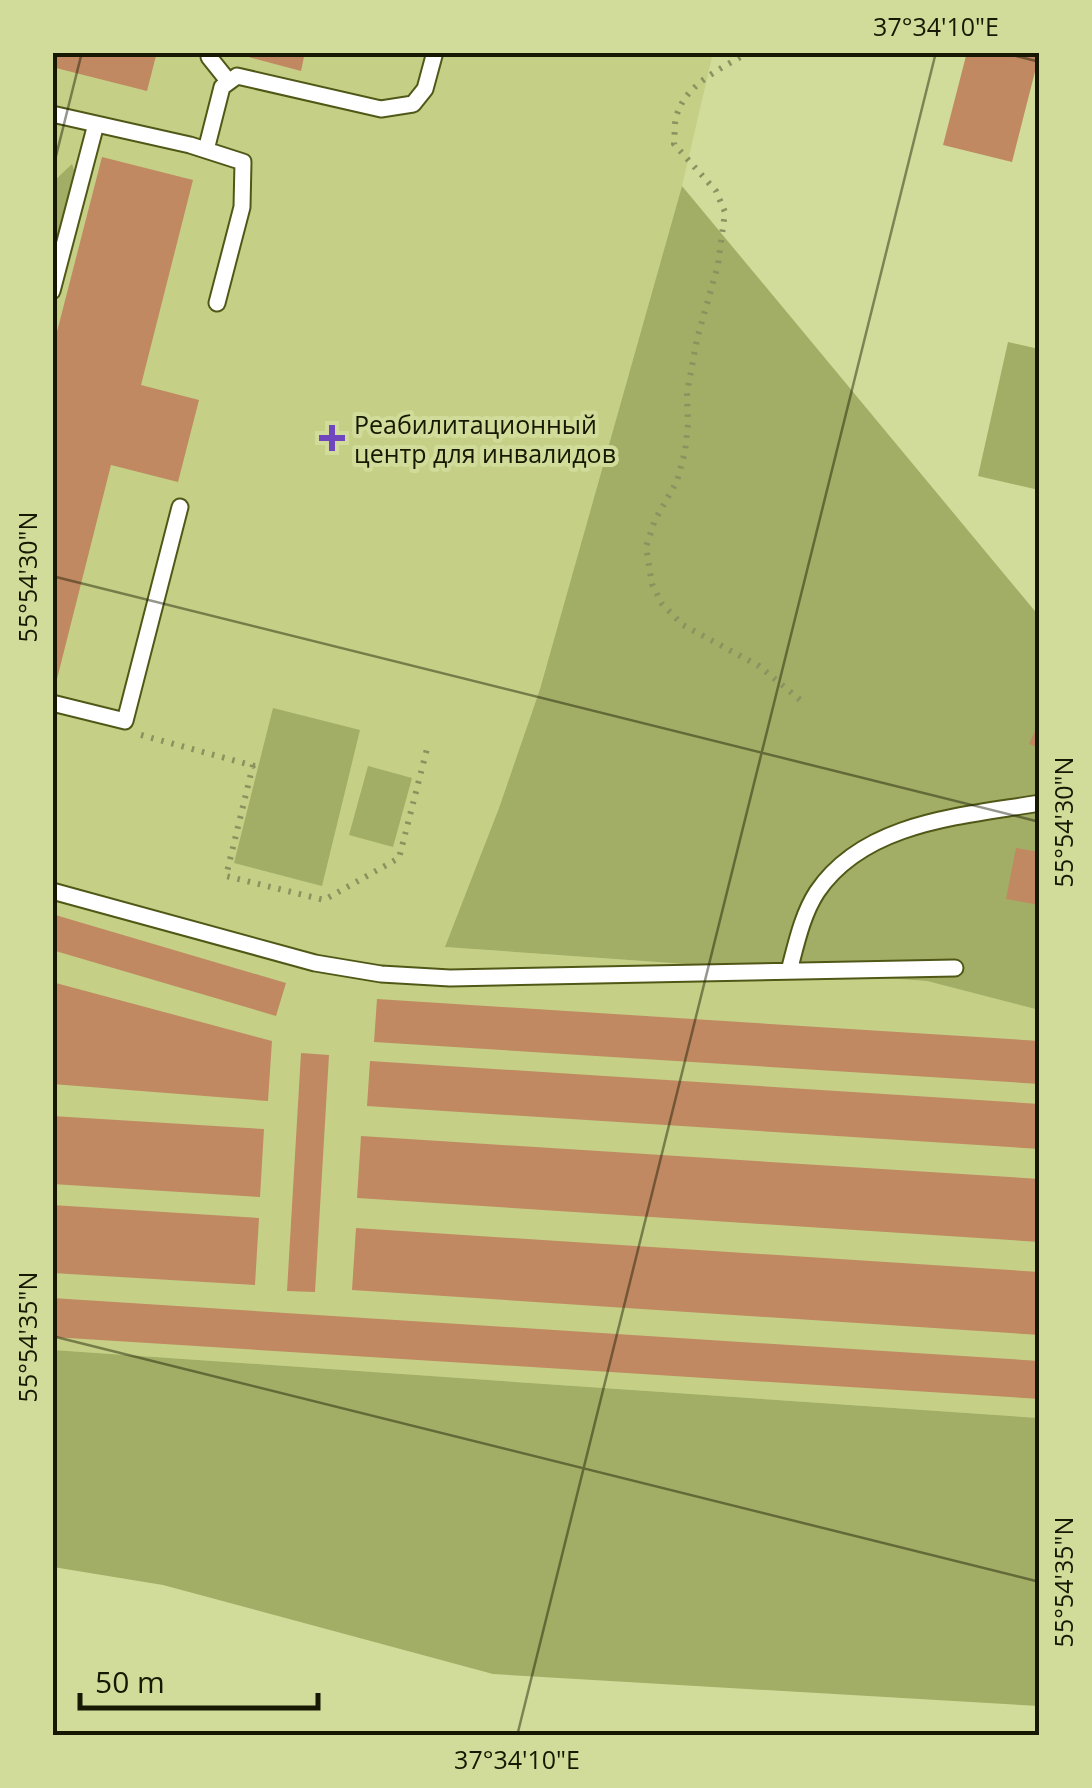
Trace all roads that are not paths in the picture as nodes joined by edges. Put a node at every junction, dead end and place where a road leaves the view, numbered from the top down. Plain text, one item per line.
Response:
1 (210, 52) edge
2 (434, 52) edge
3 (230, 82) junction
4 (52, 114) edge
5 (96, 124) junction
6 (206, 150) junction
7 (52, 290) edge
8 (217, 303) dead end
9 (180, 506) dead end
10 (52, 704) edge
11 (1040, 803) edge
12 (52, 891) edge
13 (955, 968) dead end
14 (789, 972) junction

1 - 3 lane
2 - 3 lane
3 - 6 lane
4 - 5 lane
5 - 6 lane
5 - 7 lane
6 - 8 lane
9 - 10 lane
11 - 14 lane
12 - 14 lane
13 - 14 lane

